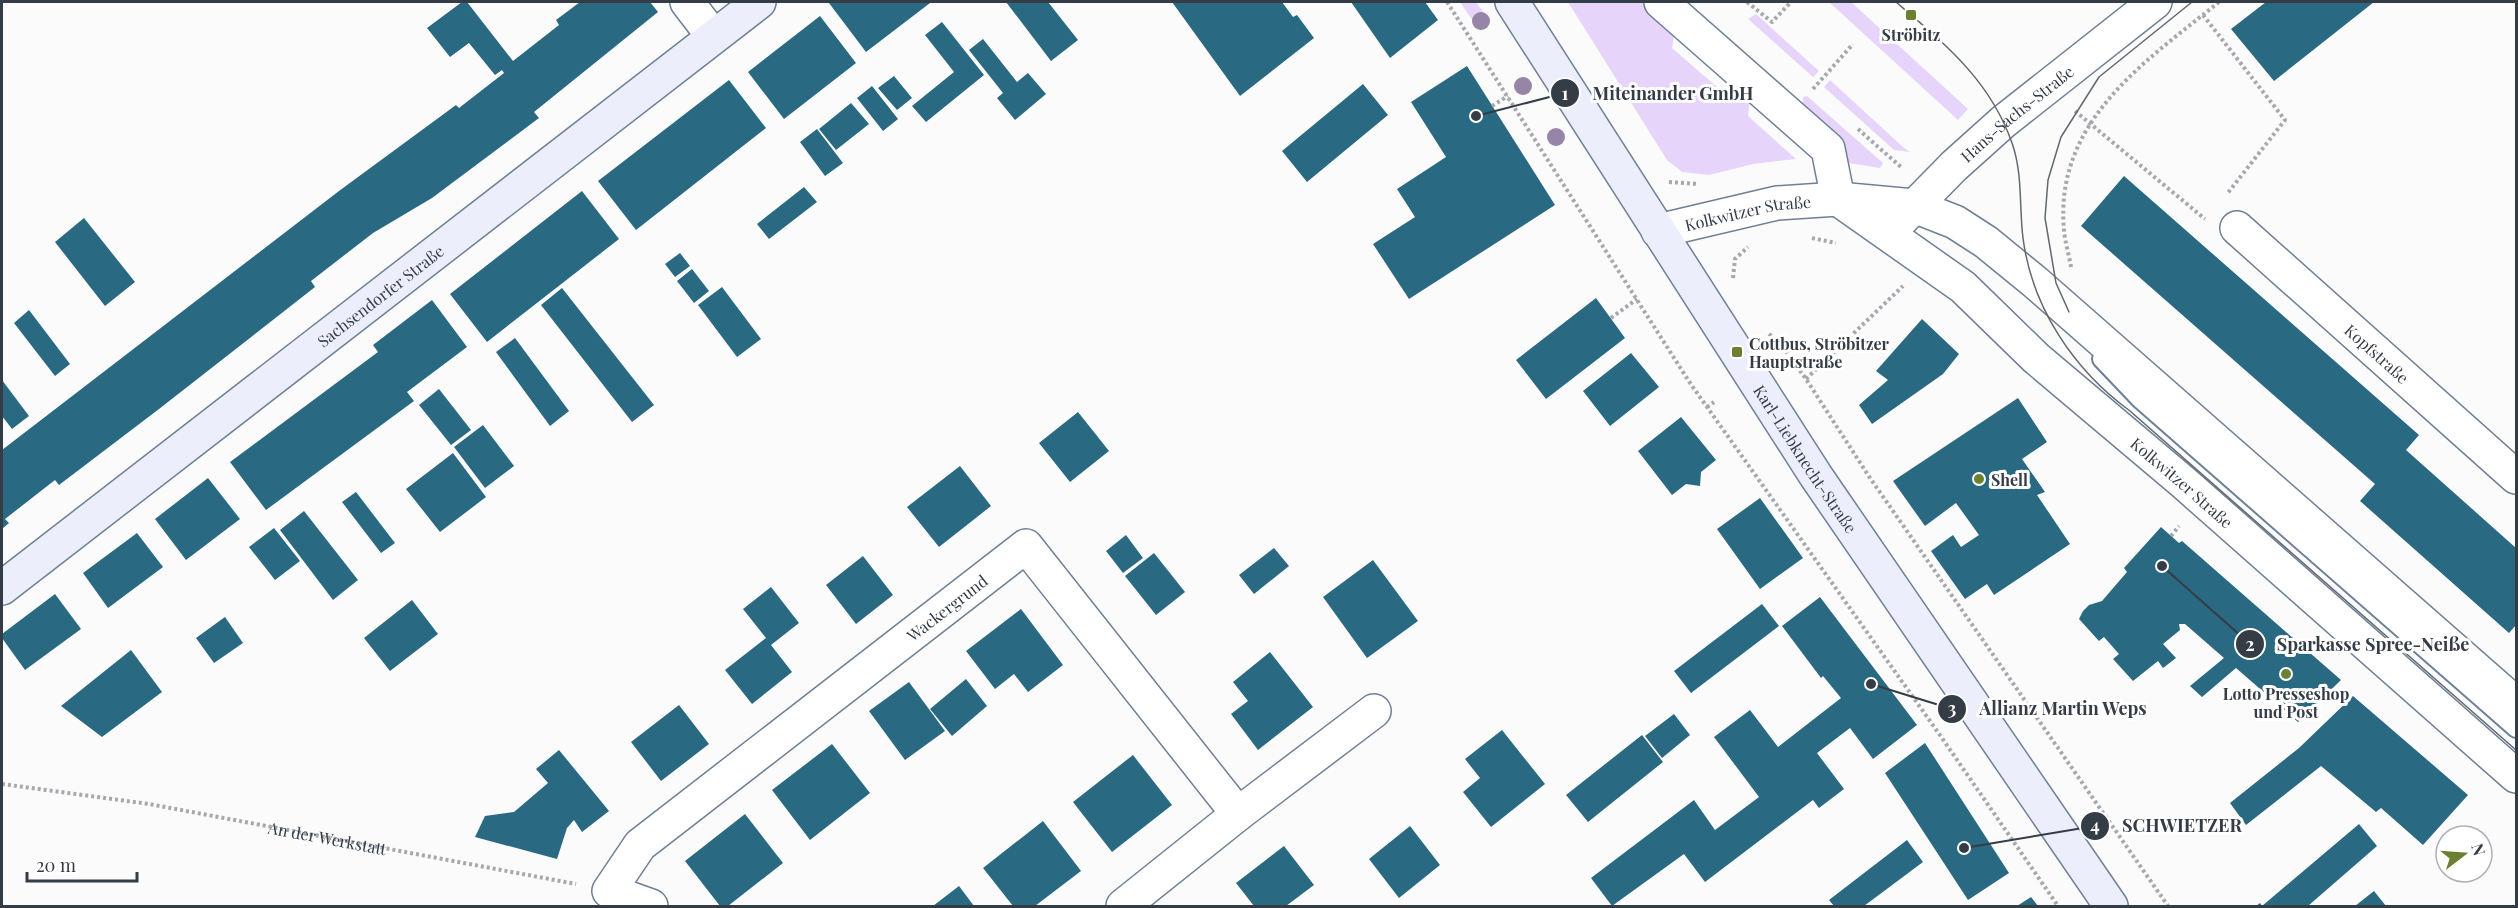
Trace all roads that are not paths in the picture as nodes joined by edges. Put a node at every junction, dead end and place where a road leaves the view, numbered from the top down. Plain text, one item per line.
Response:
1 (687, 2) edge
2 (759, 2) edge
3 (1512, 2) edge
4 (1661, 2) edge
5 (2155, 2) edge
6 (713, 36) junction
7 (1838, 199) junction
8 (1914, 206) junction
9 (2223, 214) road end
10 (1658, 231) junction
11 (1888, 233) junction
12 (2069, 312) junction
13 (2517, 477) edge
14 (2, 588) edge
15 (2517, 704) edge
16 (1374, 711) dead end
17 (2517, 729) edge
18 (2517, 776) edge
19 (1238, 814) junction
20 (651, 906) edge
21 (1123, 906) edge
22 (2111, 906) edge

1 - 6 street
2 - 6 main road, Sachsendorfer Straße
3 - 10 main road, Karl-Liebknecht-Straße
4 - 7 street
5 - 8 street, Hans-Sachs-Straße
6 - 14 main road, Sachsendorfer Straße
7 - 8 street, Kolkwitzer Straße
7 - 10 street, Kolkwitzer Straße
7 - 11 street, Kolkwitzer Straße
8 - 11 street, Hans-Sachs-Straße
8 - 12 street, Kolkwitzer Straße
9 - 13 street, Kopfstraße
10 - 22 main road, Karl-Liebknecht-Straße
11 - 18 street, Kolkwitzer Straße
12 - 15 street, Kolkwitzer Straße
12 - 17 lane
16 - 19 street
19 - 20 street, Wackergrund
19 - 21 street

